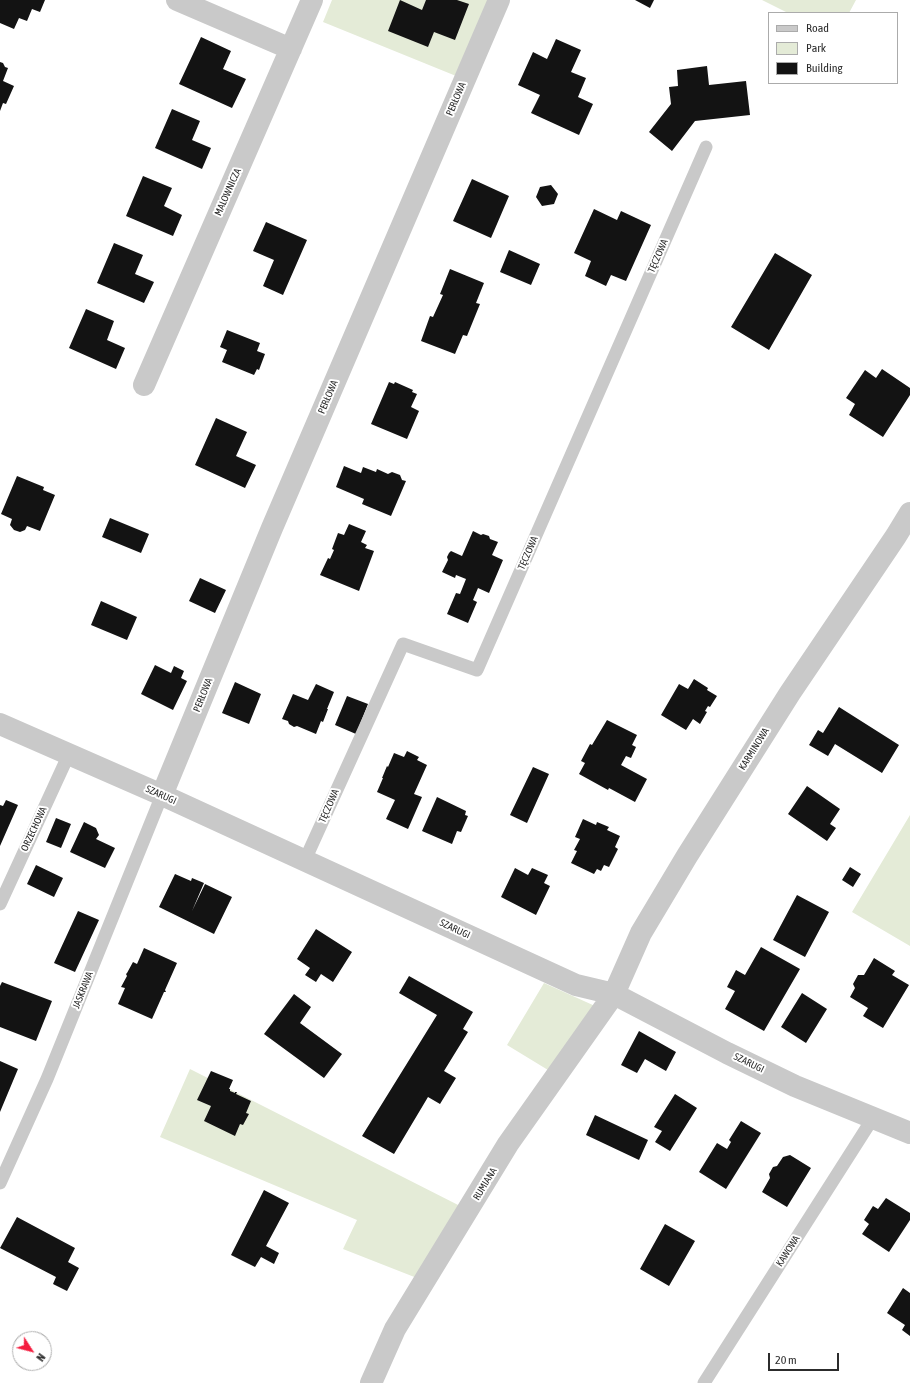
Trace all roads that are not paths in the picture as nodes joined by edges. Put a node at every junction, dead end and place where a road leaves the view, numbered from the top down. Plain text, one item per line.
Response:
1 (177, 0) edge
2 (312, 0) edge
3 (499, 0) edge
4 (291, 49) junction
5 (706, 147) dead end
6 (144, 385) dead end
7 (910, 513) edge
8 (0, 724) edge
9 (69, 754) junction
10 (162, 795) junction
11 (305, 860) junction
12 (0, 904) edge
13 (614, 994) junction
14 (873, 1118) junction
15 (910, 1133) edge
16 (0, 1183) edge
17 (371, 1383) edge
18 (704, 1383) edge

1 - 4 street
2 - 4 street, MALOWNICZA
3 - 10 street, PERŁOWA
4 - 6 street, MALOWNICZA
5 - 11 lane, TĘCZOWA
7 - 13 street, KARMINOWA
8 - 9 street, SZARUGI
9 - 10 street, SZARUGI
9 - 12 lane, ORZECHOWA
10 - 11 street, SZARUGI
10 - 16 lane, JASKRAWA
11 - 13 street, SZARUGI
13 - 14 street, SZARUGI
13 - 17 street, RUMIANA
14 - 15 street, SZARUGI
14 - 18 lane, KAWOWA

